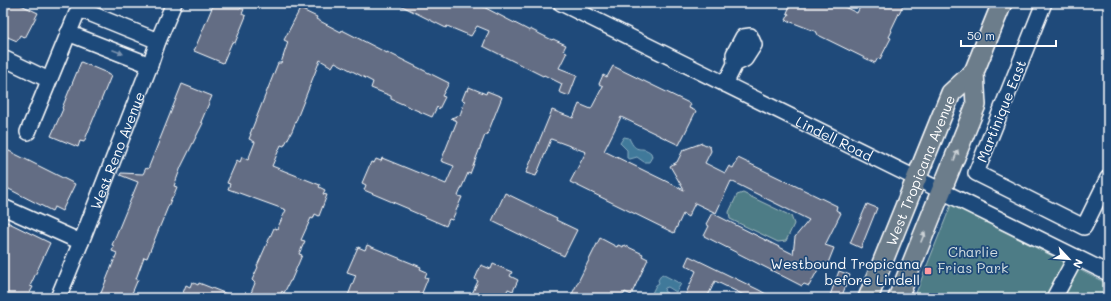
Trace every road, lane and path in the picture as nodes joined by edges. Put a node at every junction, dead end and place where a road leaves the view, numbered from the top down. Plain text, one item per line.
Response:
1 (174, 3) edge
2 (1002, 3) edge
3 (1044, 3) edge
4 (565, 4) edge
5 (80, 6) edge
6 (106, 20) junction
7 (68, 33) junction
8 (158, 42) junction
9 (96, 43) junction
10 (3, 58) edge
11 (735, 64) dead end
12 (150, 65) junction
13 (974, 72) junction
14 (49, 80) junction
15 (725, 84) junction
16 (28, 132) dead end
17 (916, 178) junction
18 (1108, 178) edge
19 (942, 191) junction
20 (3, 207) edge
21 (81, 242) junction
22 (1076, 257) junction
23 (1108, 273) edge
24 (58, 298) edge
25 (868, 298) edge
26 (898, 298) edge
27 (1054, 298) edge

1 - 8 street, West Reno Avenue
2 - 13 main road, West Tropicana Avenue
3 - 18 street, Martinique East
4 - 15 street, Lindell Road
5 - 6 street
5 - 7 street
6 - 8 street
6 - 9 street
7 - 9 street
7 - 14 street
8 - 12 street, West Reno Avenue
9 -> 12 street
10 - 14 street
11 - 15 street
12 - 21 street, West Reno Avenue
13 - 17 main road, West Tropicana Avenue
19 -> 13 main road, West Tropicana Avenue
14 - 16 street
15 - 17 street, Lindell Road
17 - 19 street, Lindell Road
17 - 25 main road, West Tropicana Avenue
19 - 22 street, Lindell Road
26 -> 19 main road, West Tropicana Avenue
20 - 21 street
21 - 24 street, West Reno Avenue
22 - 23 street, Lindell Road
22 - 27 street

